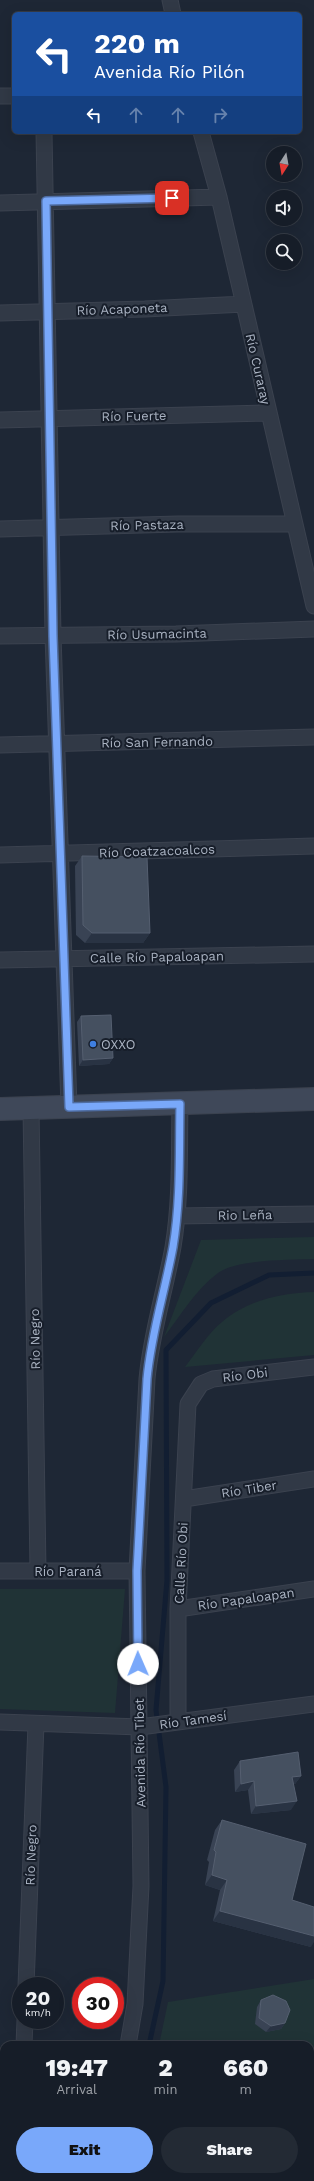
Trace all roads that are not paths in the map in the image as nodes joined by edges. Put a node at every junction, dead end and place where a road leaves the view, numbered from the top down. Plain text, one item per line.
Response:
1 (170, 0) edge
2 (173, 12) edge
3 (0, 96) edge
4 (12, 96) edge
5 (44, 134) edge
6 (202, 134) edge
7 (219, 197) junction
8 (46, 201) junction
9 (0, 202) edge
10 (244, 304) junction
11 (47, 312) junction
12 (0, 313) edge
13 (268, 413) junction
14 (48, 418) junction
15 (0, 420) edge
16 (295, 524) junction
17 (52, 527) junction
18 (0, 529) edge
19 (312, 582) edge
20 (314, 606) edge
21 (314, 630) edge
22 (0, 636) edge
23 (53, 636) junction
24 (314, 737) edge
25 (56, 744) junction
26 (0, 745) edge
27 (314, 846) edge
28 (61, 854) junction
29 (0, 856) edge
30 (314, 954) edge
31 (64, 958) junction
32 (0, 960) edge
33 (314, 1099) edge
34 (180, 1104) junction
35 (69, 1107) junction
36 (31, 1108) junction
37 (0, 1109) edge
38 (314, 1214) edge
39 (177, 1216) junction
40 (314, 1367) edge
41 (188, 1404) joint
42 (314, 1479) edge
43 (184, 1499) junction
44 (0, 1571) edge
45 (38, 1571) junction
46 (137, 1571) junction
47 (314, 1589) edge
48 (178, 1609) junction
49 (314, 1704) edge
50 (0, 1722) edge
51 (173, 1722) junction
52 (36, 1724) junction
53 (143, 1726) junction
54 (26, 1977) edge
55 (25, 2029) edge
56 (24, 2041) edge
57 (129, 2041) edge

1 - 2 street
3 - 4 street
5 - 8 street
6 - 7 street, Río Curaray
7 - 8 street
7 - 10 street, Río Curaray
8 - 9 street
8 - 11 street
10 - 11 street, Río Acaponeta
10 - 13 street, Río Curaray
11 - 12 street, Río Acaponeta
11 - 14 street
13 - 14 street, Río Fuerte
13 - 16 street, Río Curaray
14 - 15 street, Río Fuerte
14 - 17 street
16 - 17 street, Río Pastaza
16 - 19 street, Río Curaray
17 - 18 street, Río Pastaza
17 - 23 street
19 - 20 street, Río Curaray
21 - 23 street, Río Usumacinta
22 - 23 street, Río Usumacinta
23 - 25 street
24 - 25 street, Río San Fernando
25 - 26 street, Río San Fernando
25 - 28 street
27 - 28 street, Río Coatzacoalcos
28 - 29 street, Río Coatzacoalcos
28 - 31 street
30 - 31 street, Calle Río Papaloapan
31 - 32 street, Calle Río Papaloapan
31 - 35 street
33 - 34 main road
34 - 35 main road
34 - 39 street, Avenida Río Tíbet
35 - 36 main road
36 - 37 main road
36 - 45 street, Río Negro
38 - 39 street, Rio Leña
39 - 46 street, Avenida Río Tíbet
40 - 41 street, Río Obi
41 - 43 street, Calle Río Obi
42 - 43 street, Río Tiber
43 - 48 street, Calle Río Obi
44 - 45 street, Río Paraná
45 - 46 street, Río Paraná
46 - 53 street, Avenida Río Tíbet
47 - 48 street, Río Papaloapan
48 - 51 street, Calle Río Obi
49 - 51 street, Río Tamesí
50 - 52 street, Río Tamesí
51 - 53 street, Río Tamesí
52 - 53 street, Río Tamesí
52 - 54 street, Río Negro
53 - 57 street, Avenida Río Tíbet
55 - 56 street

